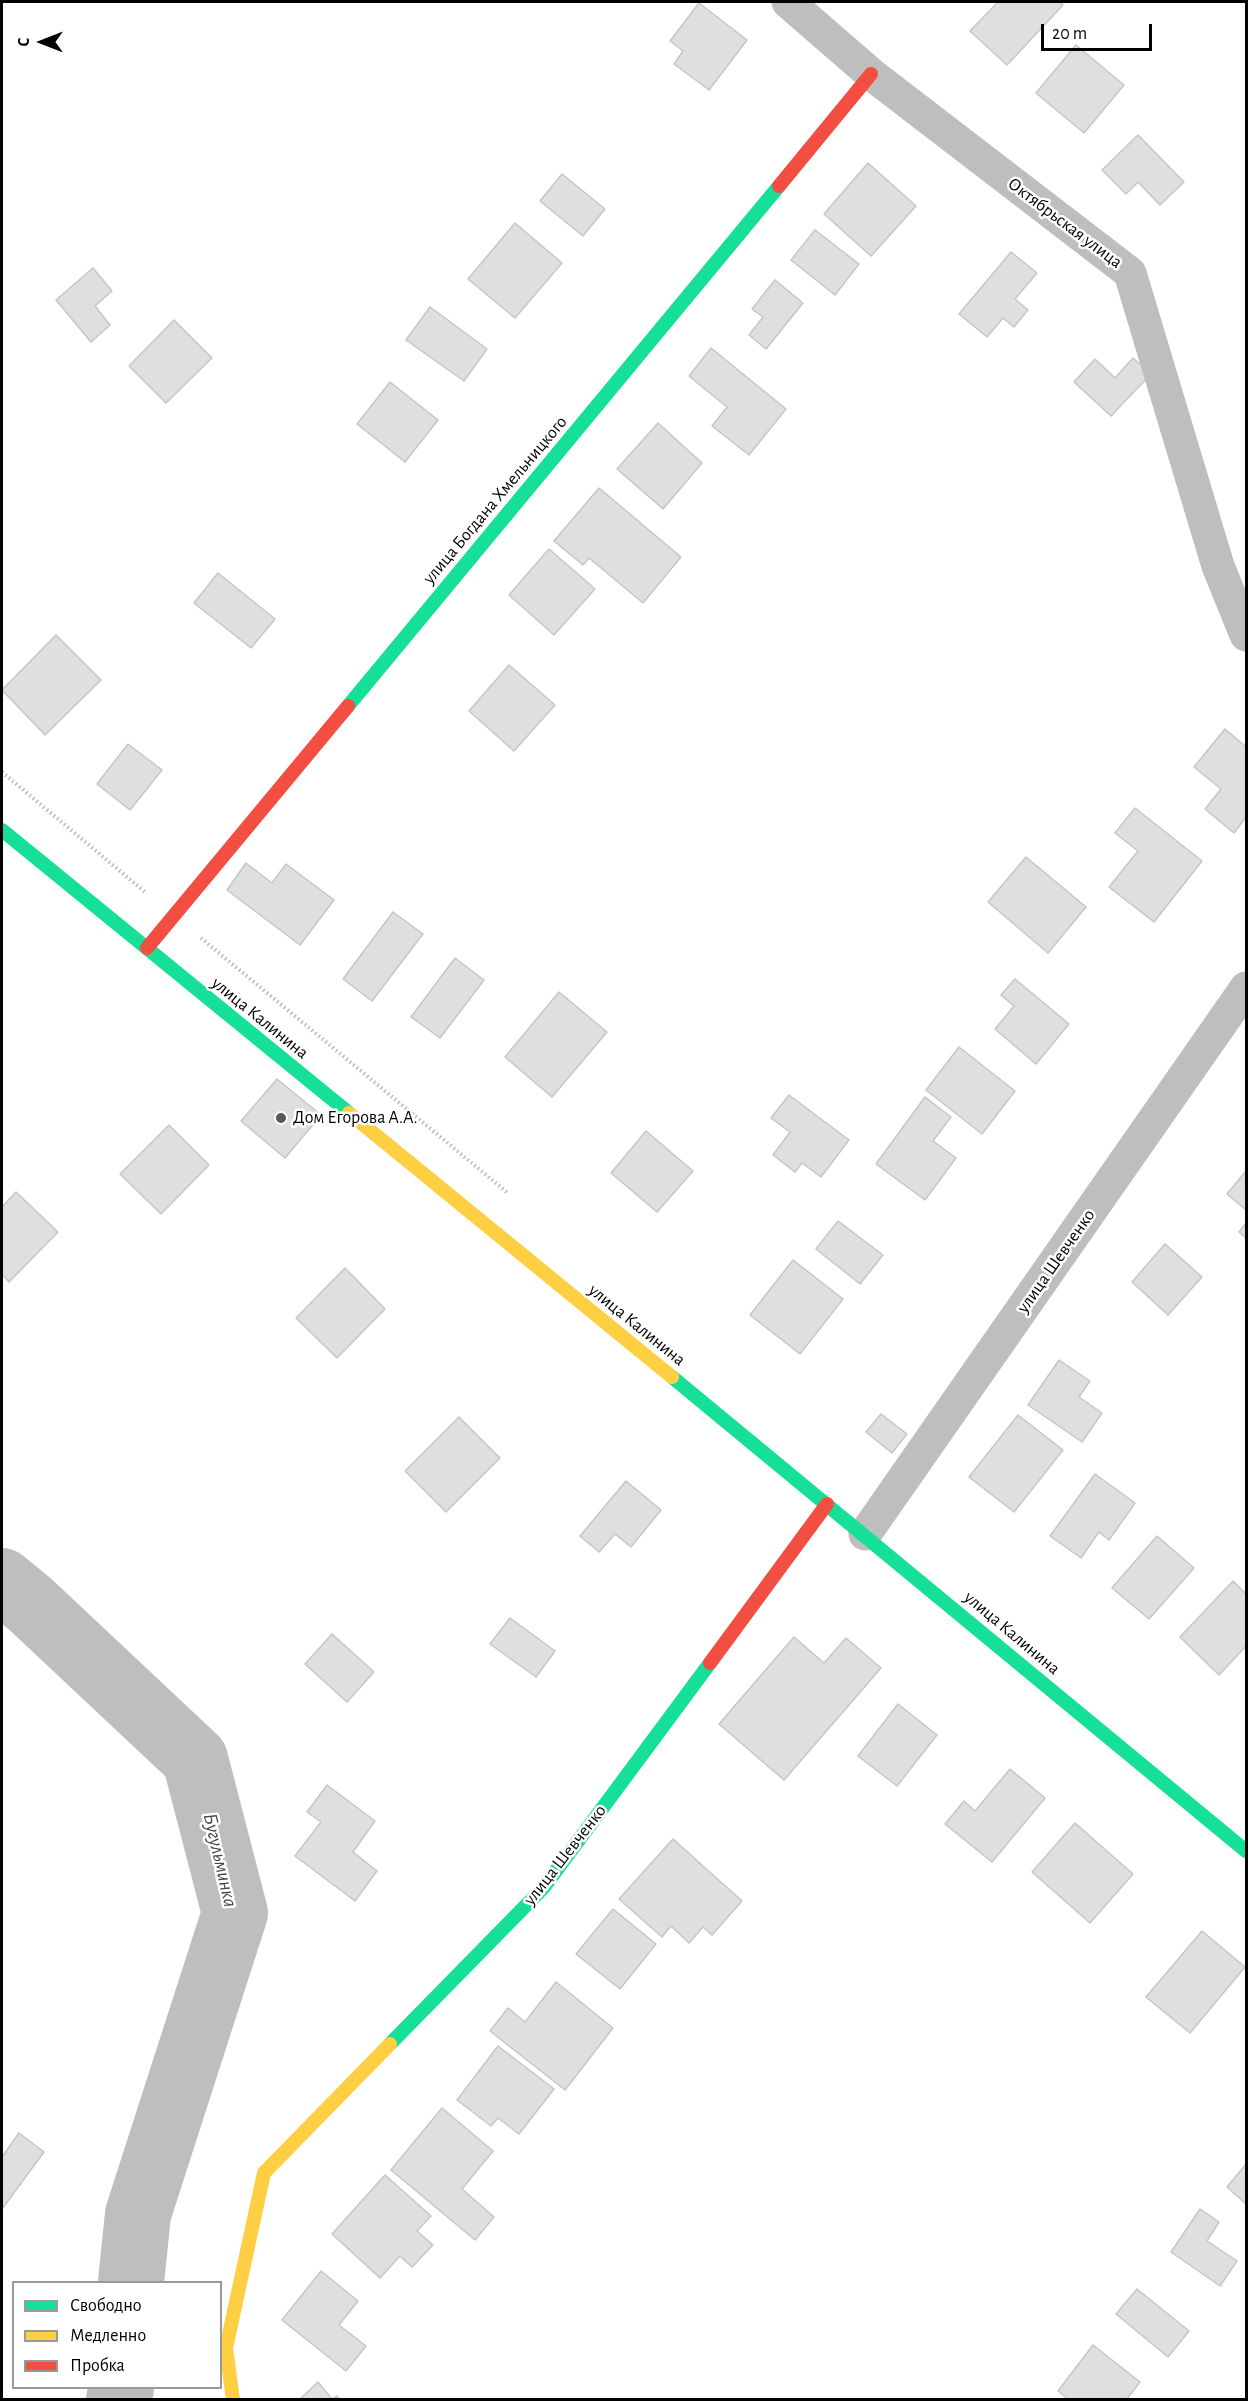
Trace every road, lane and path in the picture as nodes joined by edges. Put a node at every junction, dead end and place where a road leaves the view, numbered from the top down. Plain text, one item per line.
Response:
1 (788, 2) edge
2 (871, 74) junction
3 (1246, 635) edge
4 (2, 830) edge
5 (147, 948) junction
6 (1246, 988) edge
7 (827, 1504) junction
8 (865, 1534) junction
9 (1246, 1851) edge
10 (233, 2400) edge

1 - 2 street, Октябрьская улица
2 - 3 street, Октябрьская улица
2 - 5 street, улица Богдана Хмельницкого
4 - 5 street, улица Калинина
5 - 7 street, улица Калинина
6 - 8 street, улица Шевченко
7 - 8 street, улица Калинина
7 - 10 street, улица Шевченко
8 - 9 street, улица Калинина

